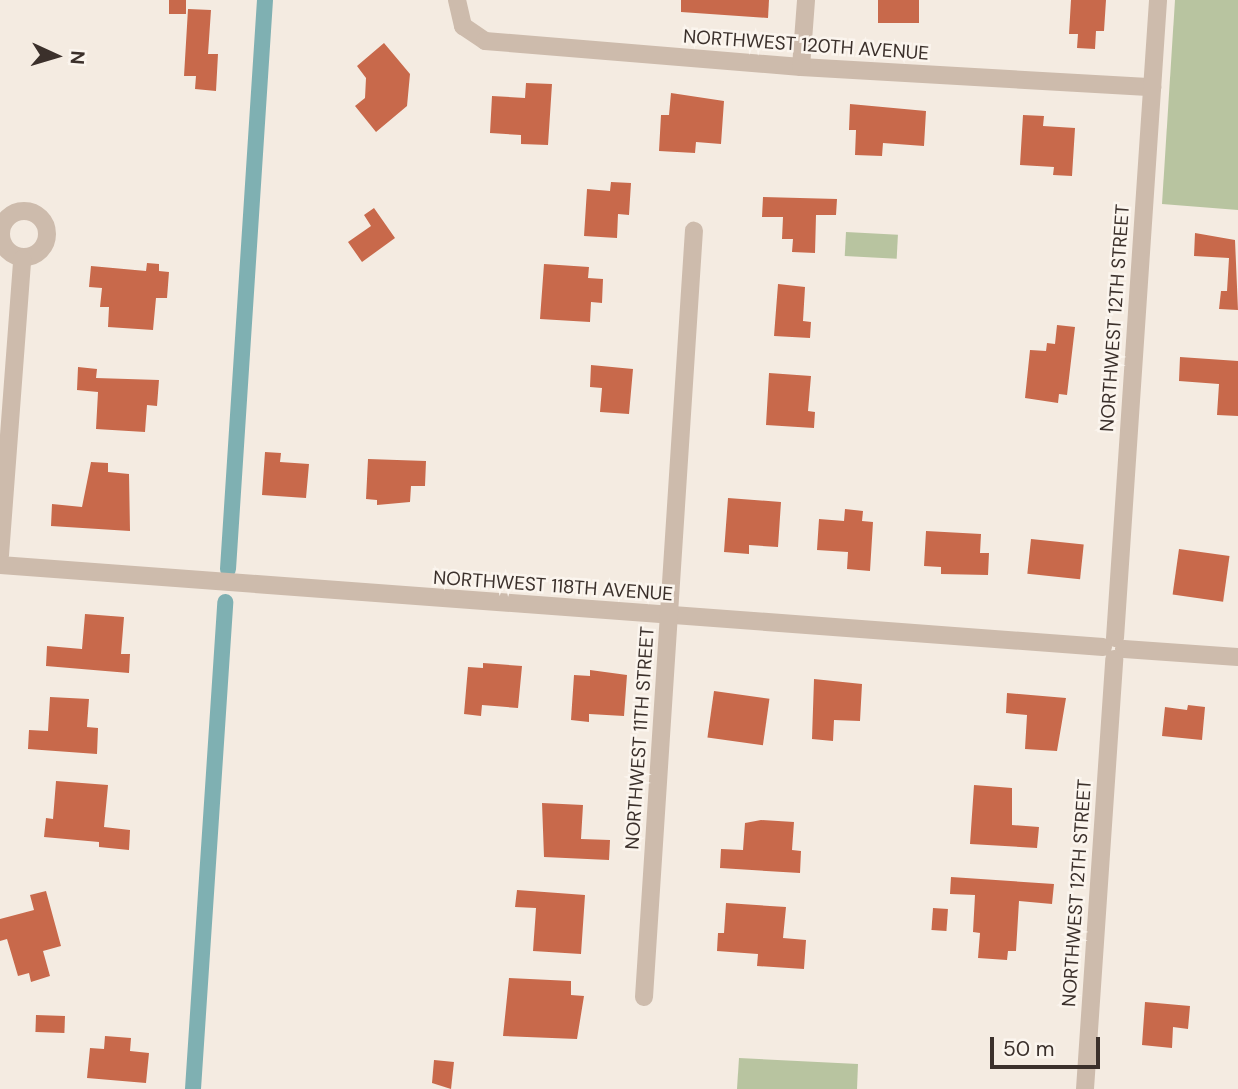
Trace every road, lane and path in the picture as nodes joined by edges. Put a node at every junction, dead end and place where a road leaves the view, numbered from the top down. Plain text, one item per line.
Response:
1 (457, 0) edge
2 (806, 0) edge
3 (1158, 0) edge
4 (801, 67) junction
5 (1152, 87) junction
6 (694, 231) dead end
7 (22, 259) dead end
8 (0, 555) edge
9 (0, 565) edge
10 (669, 615) junction
11 (1114, 648) junction
12 (1238, 657) edge
13 (644, 997) dead end
14 (1084, 1089) edge

1 - 4 street, NORTHWEST 120TH AVENUE
2 - 4 street
3 - 5 street, NORTHWEST 12TH STREET
4 - 5 street, NORTHWEST 120TH AVENUE
5 - 11 street, NORTHWEST 12TH STREET
6 - 10 street, NORTHWEST 11TH STREET
7 - 8 street
9 - 10 street, NORTHWEST 118TH AVENUE
10 - 11 street, NORTHWEST 118TH AVENUE
10 - 13 street, NORTHWEST 11TH STREET
11 - 12 street, NORTHWEST 118TH AVENUE
11 - 14 street, NORTHWEST 12TH STREET

